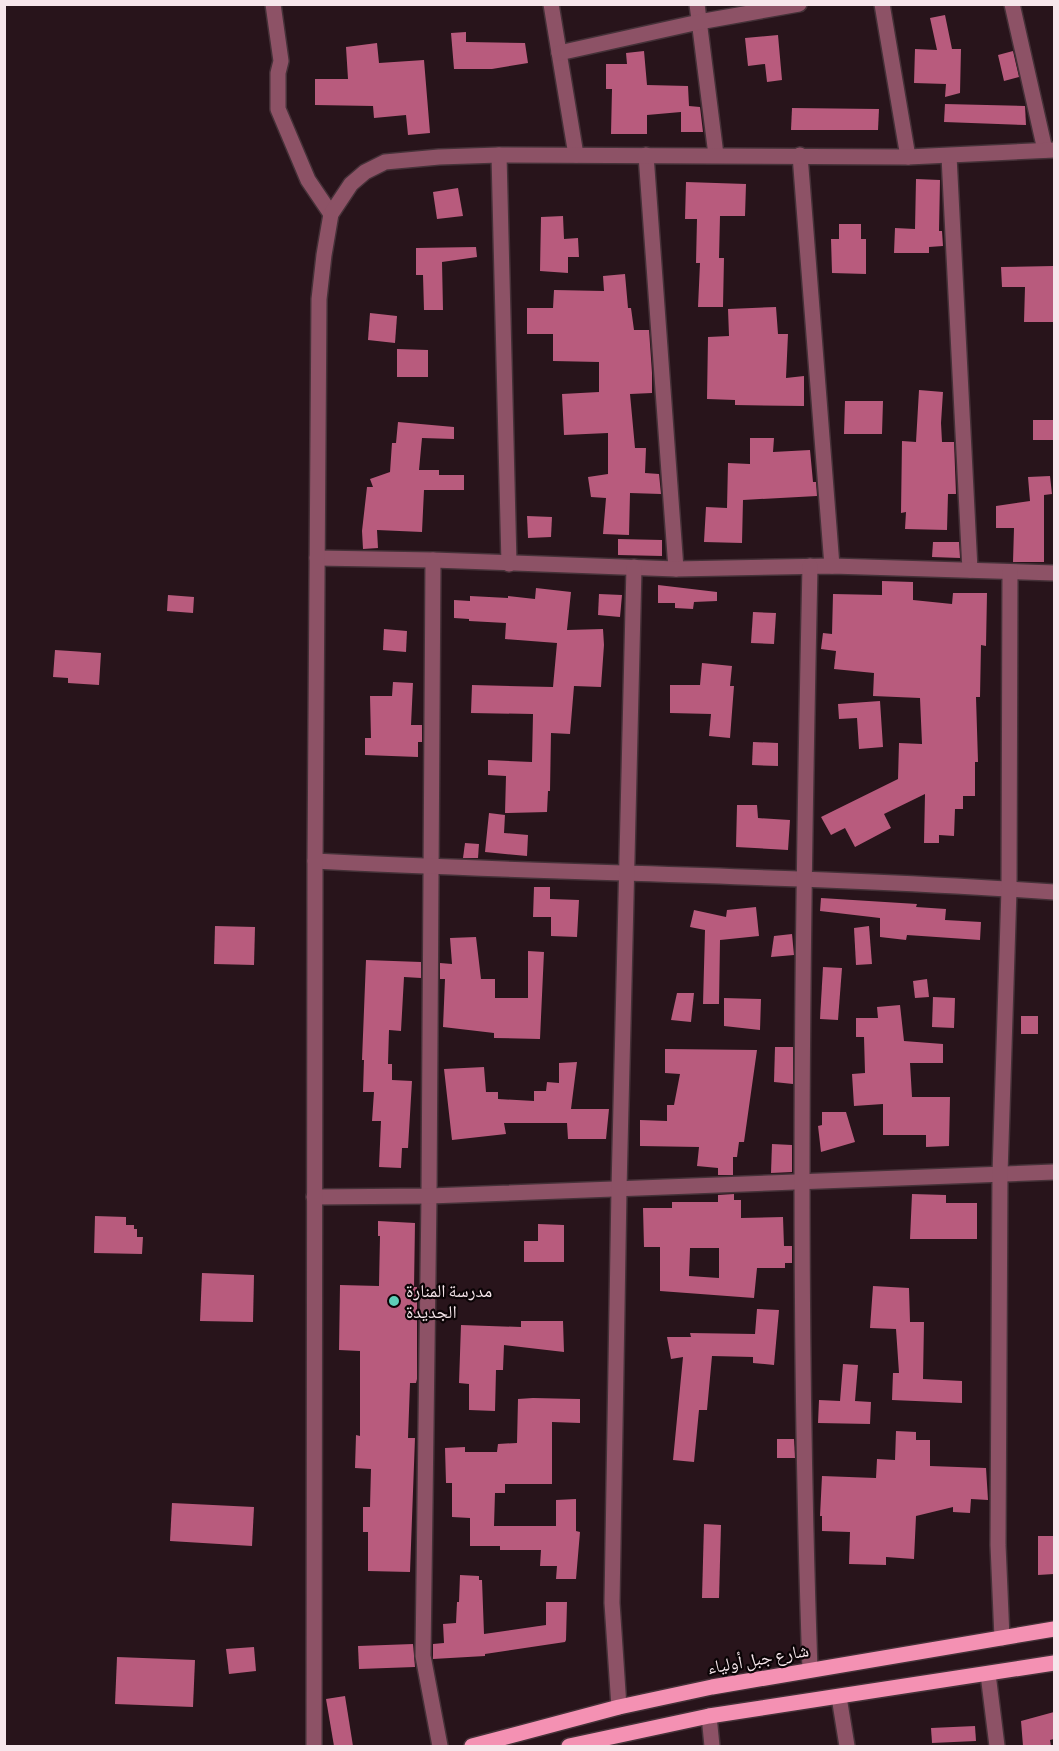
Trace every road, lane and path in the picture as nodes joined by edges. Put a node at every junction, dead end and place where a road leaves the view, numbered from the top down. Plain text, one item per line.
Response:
1 (273, 4) edge
2 (551, 4) edge
3 (697, 4) edge
4 (799, 4) edge
5 (882, 4) edge
6 (1012, 4) edge
7 (699, 22) junction
8 (559, 52) junction
9 (1050, 150) edge
10 (499, 155) junction
11 (576, 155) junction
12 (646, 155) junction
13 (716, 155) junction
14 (800, 155) junction
15 (949, 156) junction
16 (908, 157) junction
17 (331, 214) junction
18 (317, 558) junction
19 (433, 560) junction
20 (509, 564) junction
21 (810, 566) junction
22 (832, 566) junction
23 (634, 567) junction
24 (676, 569) junction
25 (970, 570) junction
26 (1010, 572) junction
27 (1054, 573) edge
28 (315, 861) junction
29 (431, 867) junction
30 (626, 871) junction
31 (804, 878) junction
32 (1009, 889) junction
33 (1054, 892) edge
34 (1054, 1172) edge
35 (1000, 1174) junction
36 (802, 1183) junction
37 (619, 1189) junction
38 (429, 1196) junction
39 (314, 1197) junction
40 (1054, 1629) edge
41 (1002, 1638) junction
42 (1054, 1663) edge
43 (810, 1670) junction
44 (988, 1674) junction
45 (839, 1697) junction
46 (619, 1707) junction
47 (709, 1716) junction
48 (314, 1746) edge
49 (440, 1746) edge
50 (472, 1746) edge
51 (569, 1746) edge
52 (712, 1746) edge
53 (847, 1746) edge
54 (997, 1746) edge

1 - 17 street
2 - 8 street
3 - 7 street
4 - 7 street
5 - 16 street
6 - 9 street
7 - 8 street
7 - 13 street
8 - 11 street
9 - 15 street
10 - 11 street
10 - 17 street
10 - 20 street
11 - 12 street
12 - 13 street
12 - 24 street
13 - 14 street
14 - 16 street
14 - 22 street
15 - 16 street
15 - 25 street
17 - 18 street
18 - 19 street
18 - 28 street
19 - 20 street
19 - 29 street
20 - 23 street
21 - 22 street
21 - 24 street
21 - 31 street
22 - 25 street
23 - 24 street
23 - 30 street
25 - 26 street
26 - 27 street
26 - 32 street
28 - 29 street
28 - 39 street
29 - 30 street
29 - 38 street
30 - 31 street
30 - 37 street
31 - 32 street
31 - 36 street
32 - 33 street
32 - 35 street
34 - 35 street
35 - 36 street
35 - 41 street
36 - 37 street
36 - 43 street
37 - 38 street
37 - 46 street
38 - 39 street
38 - 49 street
39 - 48 street
40 - 41 main road, شارع جبل أولياء
41 - 43 main road, شارع جبل أولياء
42 - 44 main road
43 - 46 main road, شارع جبل أولياء
44 - 45 main road
44 - 54 street
45 - 47 main road
45 - 53 street
46 - 50 main road, شارع جبل أولياء
47 - 51 main road
47 - 52 street

